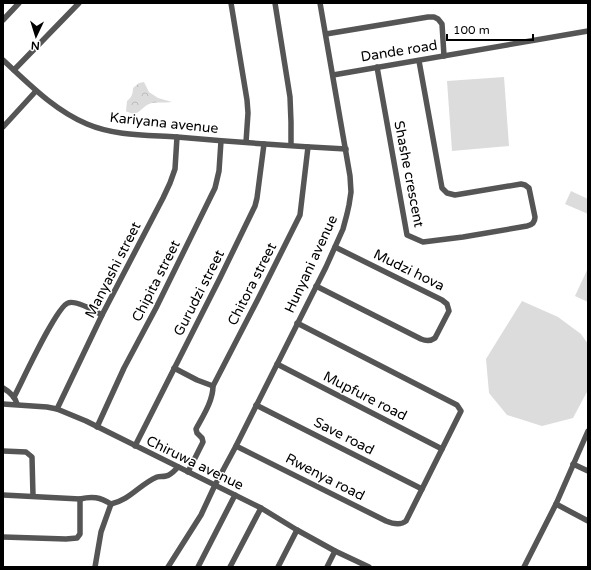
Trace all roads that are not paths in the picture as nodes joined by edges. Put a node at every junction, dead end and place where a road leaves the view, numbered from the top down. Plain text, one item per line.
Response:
1 (19, 3) edge
2 (79, 3) edge
3 (231, 3) edge
4 (275, 3) edge
5 (320, 3) edge
6 (3, 20) edge
7 (588, 31) edge
8 (326, 34) junction
9 (444, 56) junction
10 (3, 60) edge
11 (419, 61) junction
12 (377, 67) junction
13 (14, 70) junction
14 (333, 75) junction
15 (36, 91) junction
16 (4, 125) edge
17 (177, 138) junction
18 (221, 141) junction
19 (246, 142) junction
20 (264, 144) junction
21 (291, 145) junction
22 (308, 147) junction
23 (346, 149) junction
24 (335, 247) junction
25 (316, 286) junction
26 (102, 315) junction
27 (297, 323) junction
28 (277, 364) junction
29 (174, 368) junction
30 (213, 386) junction
31 (3, 388) edge
32 (14, 397) junction
33 (3, 404) edge
34 (17, 404) junction
35 (256, 406) junction
36 (57, 410) junction
37 (98, 427) junction
38 (588, 431) edge
39 (135, 446) junction
40 (236, 446) junction
41 (442, 449) junction
42 (3, 452) edge
43 (574, 464) junction
44 (178, 467) junction
45 (588, 471) edge
46 (188, 472) junction
47 (215, 485) junction
48 (422, 489) junction
49 (3, 495) edge
50 (234, 495) junction
51 (33, 496) junction
52 (80, 499) junction
53 (111, 504) junction
54 (556, 504) junction
55 (261, 508) junction
56 (588, 521) edge
57 (297, 530) junction
58 (3, 537) edge
59 (335, 551) junction
60 (95, 567) edge
61 (168, 567) edge
62 (198, 567) edge
63 (230, 567) edge
64 (278, 567) edge
65 (327, 567) edge
66 (369, 567) edge
67 (524, 567) edge

1 - 6 street
2 - 13 street
3 - 19 street
4 - 21 street
5 - 8 street, Hunyani avenue
7 - 9 street, Dande road
8 - 9 street
8 - 14 street, Hunyani avenue
9 - 11 street, Dande road
10 - 13 street, Kariyana avenue
11 - 12 street, Dande road
11 - 12 street, Shashe crescent
12 - 14 street, Dande road
13 - 15 street, Kariyana avenue
14 - 23 street, Hunyani avenue
15 - 16 street
15 - 17 street, Kariyana avenue
17 - 18 street, Kariyana avenue
17 - 26 street, Manyashi street
18 - 19 street, Kariyana avenue
18 - 37 street, Chipita street
19 - 20 street, Kariyana avenue
20 - 21 street, Kariyana avenue
20 - 29 street, Gurudzi street
21 - 22 street, Kariyana avenue
22 - 23 street, Kariyana avenue
22 - 30 street, Chitora street
23 - 24 street, Hunyani avenue
24 - 25 street, Hunyani avenue
24 - 25 street, Mudzi hova
25 - 27 street, Hunyani avenue
26 - 32 street
26 - 36 street, Manyashi street
27 - 28 street, Hunyani avenue
27 - 41 street
28 - 35 street, Hunyani avenue
28 - 41 street, Mupfure road
29 - 30 street
29 - 39 street, Gurudzi street
30 - 46 street, Chitora street
31 - 32 street
32 - 34 street
33 - 34 street, Chiruwa avenue
34 - 36 street, Chiruwa avenue
35 - 40 street, Hunyani avenue
35 - 48 street, Save road
36 - 37 street, Chiruwa avenue
37 - 39 street, Chiruwa avenue
38 - 43 street
39 - 44 street, Chiruwa avenue
40 - 47 street, Hunyani avenue
40 - 48 street, Rwenya road
41 - 48 street
42 - 51 street
43 - 45 street
43 - 54 street
44 - 46 street, Chiruwa avenue
44 - 53 street
46 - 47 street, Chiruwa avenue
47 - 50 street, Chiruwa avenue
47 - 61 street, Hunyani avenue
49 - 51 street
50 - 55 street, Chiruwa avenue
50 - 62 street
51 - 52 street
52 - 53 street
52 - 58 street
53 - 60 street
54 - 56 street
54 - 67 street
55 - 57 street, Chiruwa avenue
55 - 63 street
57 - 59 street, Chiruwa avenue
57 - 64 street
59 - 65 street
59 - 66 street, Chiruwa avenue

